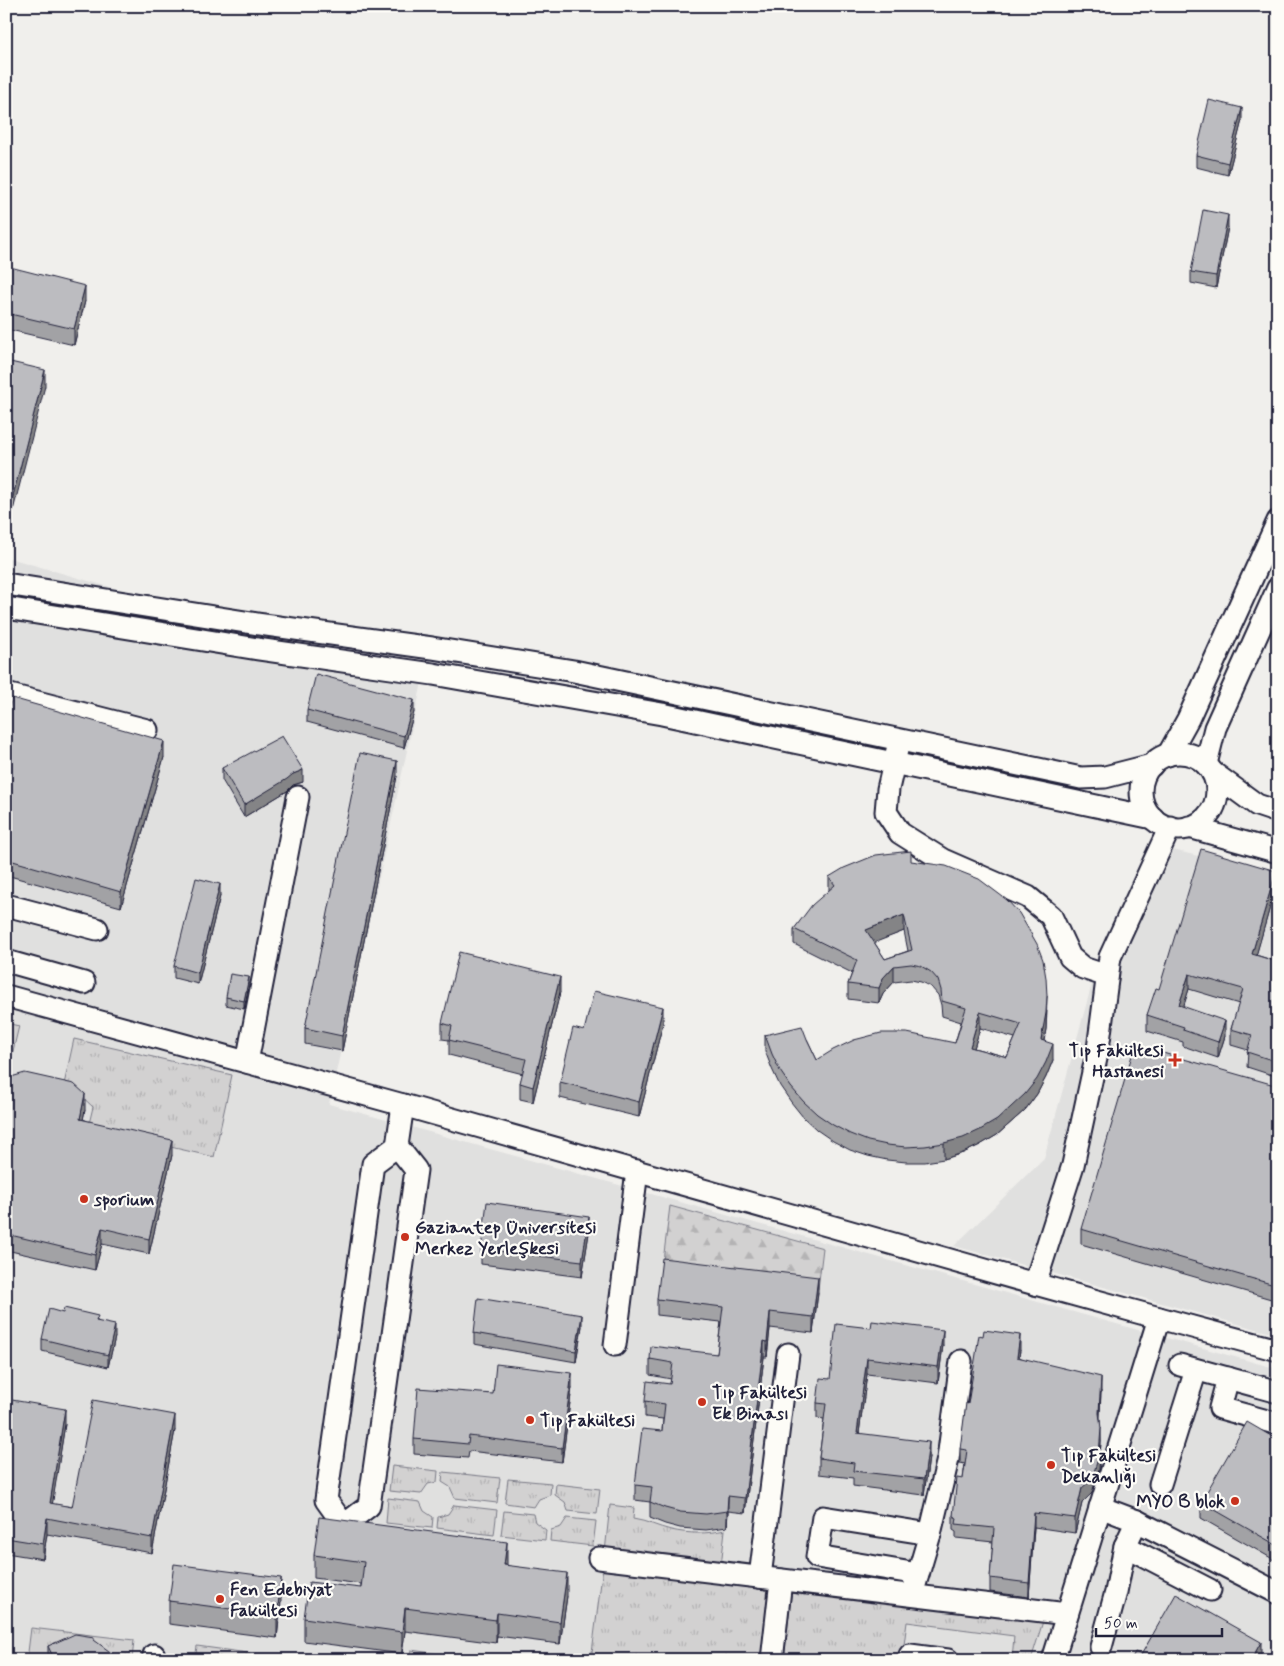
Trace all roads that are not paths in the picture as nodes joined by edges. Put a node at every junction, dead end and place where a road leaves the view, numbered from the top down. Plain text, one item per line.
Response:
1 (1278, 522) edge
2 (6, 584) edge
3 (1278, 588) edge
4 (6, 608) edge
5 (6, 694) edge
6 (147, 730) dead end
7 (900, 740) junction
8 (1160, 760) junction
9 (894, 763) junction
10 (1209, 768) junction
11 (298, 798) dead end
12 (1278, 812) edge
13 (1170, 824) junction
14 (1278, 852) edge
15 (6, 905) edge
16 (97, 929) dead end
17 (6, 961) edge
18 (1107, 976) junction
19 (84, 983) dead end
20 (6, 996) edge
21 (247, 1062) junction
22 (402, 1105) junction
23 (398, 1146) junction
24 (637, 1171) junction
25 (1035, 1284) junction
26 (1158, 1318) junction
27 (615, 1345) dead end
28 (1278, 1350) edge
29 (788, 1354) dead end
30 (961, 1361) dead end
31 (1228, 1378) junction
32 (1278, 1392) edge
33 (1278, 1424) edge
34 (1160, 1484) dead end
35 (1100, 1507) junction
36 (1137, 1521) junction
37 (930, 1534) junction
38 (1125, 1546) junction
39 (599, 1558) dead end
40 (918, 1574) junction
41 (760, 1577) junction
42 (782, 1580) junction
43 (1210, 1590) dead end
44 (1278, 1593) edge
45 (912, 1595) junction
46 (1067, 1614) junction
47 (1101, 1647) dead end
48 (772, 1660) edge
49 (910, 1660) edge
50 (948, 1660) edge
51 (1053, 1660) edge

1 - 8 street
2 - 7 street
3 - 10 street
4 - 9 street
5 - 6 street
7 - 8 street
7 - 9 street
8 - 10 street
8 - 13 street
9 - 13 street
9 - 18 street
10 - 12 street
10 - 13 street
11 - 21 street
13 - 14 street
13 - 18 street
15 - 16 street
17 - 19 street
18 - 25 street
20 - 21 street
21 - 22 street
22 - 23 street
22 - 24 street
23 - 23 street
24 - 25 street
24 - 27 street
25 - 26 street
26 - 28 street
26 - 35 street
29 - 41 street
30 - 37 street
31 - 32 street
31 - 33 street
31 - 34 street
35 - 36 street
35 - 46 street
36 - 38 street
36 - 44 street
37 - 40 street
37 - 40 street
38 - 43 street
38 - 47 street
39 - 41 street
40 - 45 street
41 - 42 street
42 - 45 street
42 - 48 street
45 - 46 street
46 - 51 street
49 - 50 street

